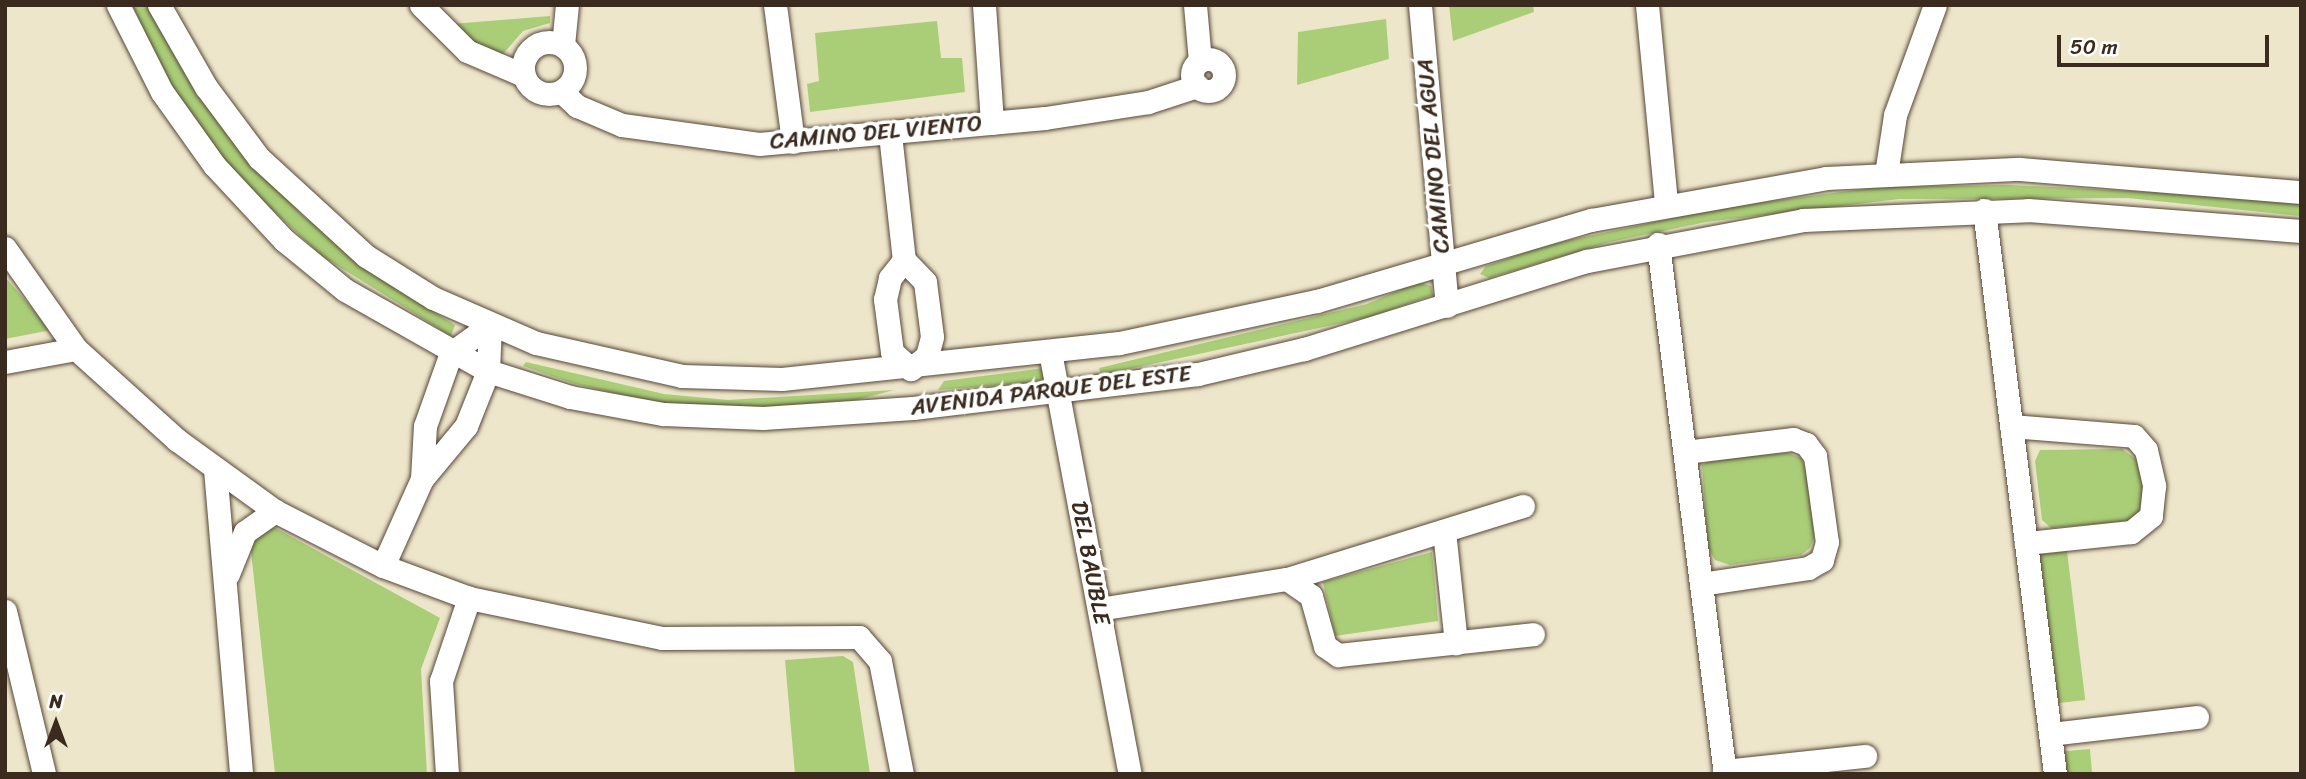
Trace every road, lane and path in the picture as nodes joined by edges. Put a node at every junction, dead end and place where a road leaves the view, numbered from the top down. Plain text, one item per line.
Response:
1 (118, 5) edge
2 (159, 5) edge
3 (421, 5) edge
4 (567, 5) edge
5 (775, 5) edge
6 (984, 5) edge
7 (1195, 5) edge
8 (1420, 5) edge
9 (1647, 5) edge
10 (1935, 5) edge
11 (563, 45) junction
12 (523, 75) junction
13 (562, 92) junction
14 (992, 123) junction
15 (890, 134) junction
16 (793, 142) junction
17 (1886, 174) junction
18 (2301, 191) edge
19 (1665, 203) junction
20 (1984, 210) junction
21 (2301, 231) edge
22 (1658, 244) junction
23 (5, 248) edge
24 (904, 260) junction
25 (1444, 262) junction
26 (1447, 306) junction
27 (490, 325) junction
28 (76, 349) junction
29 (1050, 352) junction
30 (452, 353) junction
31 (5, 362) edge
32 (911, 369) junction
33 (488, 371) junction
34 (1058, 394) junction
35 (913, 408) junction
36 (2011, 426) junction
37 (1685, 452) junction
38 (215, 469) junction
39 (422, 479) junction
40 (1523, 506) dead end
41 (275, 511) junction
42 (1444, 531) junction
43 (2026, 542) junction
44 (383, 566) junction
45 (228, 574) junction
46 (1287, 579) junction
47 (1701, 584) junction
48 (469, 598) junction
49 (1099, 610) junction
50 (5, 611) edge
51 (1533, 634) dead end
52 (1455, 643) junction
53 (2197, 718) dead end
54 (2050, 734) junction
55 (1865, 756) dead end
56 (1725, 772) edge
57 (44, 774) edge
58 (241, 774) edge
59 (447, 774) edge
60 (902, 774) edge
61 (1130, 774) edge
62 (2055, 774) edge

1 - 30 street, AVENIDA PARQUE DEL ESTE
2 - 27 street, AVENIDA PARQUE DEL ESTE
3 - 12 street
4 - 11 street
5 - 16 street
6 - 14 street
7 - 14 street, CAMINO DEL VIENTO
8 - 25 street, CAMINO DEL AGUA
9 - 19 street
10 - 17 street
11 - 12 street
11 - 13 street
12 - 13 street
13 - 16 street, CAMINO DEL VIENTO
14 - 15 street, CAMINO DEL VIENTO
15 - 16 street, CAMINO DEL VIENTO
15 - 24 street
17 - 18 street, AVENIDA PARQUE DEL ESTE
17 - 19 street, AVENIDA PARQUE DEL ESTE
19 - 25 street, AVENIDA PARQUE DEL ESTE
20 - 21 street, AVENIDA PARQUE DEL ESTE
20 - 22 street, AVENIDA PARQUE DEL ESTE
20 - 36 street
22 - 26 street, AVENIDA PARQUE DEL ESTE
22 - 37 street
23 - 28 street
24 - 32 street
24 - 32 street
25 - 26 street, CAMINO DEL AGUA
25 - 29 street, AVENIDA PARQUE DEL ESTE
26 - 34 street, AVENIDA PARQUE DEL ESTE
27 - 30 street
27 - 32 street, AVENIDA PARQUE DEL ESTE
27 - 33 street
28 - 31 street
28 - 38 street
29 - 32 street, AVENIDA PARQUE DEL ESTE
29 - 34 street, DEL BAUBLE
30 - 33 street, AVENIDA PARQUE DEL ESTE
30 - 39 street
32 - 35 street
33 - 35 street, AVENIDA PARQUE DEL ESTE
33 - 39 street
34 - 35 street, AVENIDA PARQUE DEL ESTE
34 - 49 street, DEL BAUBLE
36 - 43 street
36 - 43 street
37 - 47 street
37 - 47 street
38 - 41 street
38 - 45 street
39 - 44 street
40 - 42 street
41 - 44 street
41 - 45 street
42 - 46 street
42 - 52 street
43 - 54 street
44 - 48 street
45 - 58 street
46 - 49 street
46 - 52 street
47 - 56 street
48 - 59 street
48 - 60 street
49 - 61 street, DEL BAUBLE
50 - 57 street
51 - 52 street
53 - 54 street
54 - 62 street
55 - 56 street

